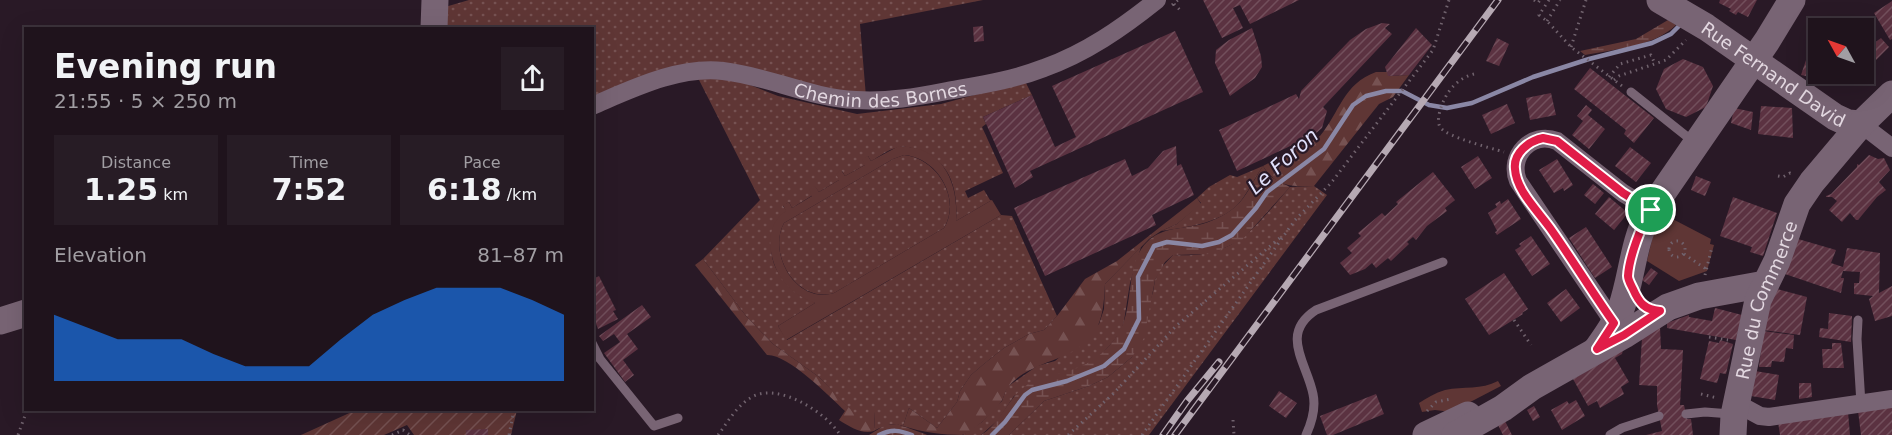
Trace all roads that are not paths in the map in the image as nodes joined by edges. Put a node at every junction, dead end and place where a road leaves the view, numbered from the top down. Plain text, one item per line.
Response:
1 (435, 0) edge
2 (1792, 0) edge
3 (1165, 2) edge
4 (1682, 18) edge
5 (435, 27) edge
6 (1754, 60) junction
7 (1630, 92) road end
8 (1892, 94) edge
9 (594, 105) edge
10 (1861, 124) junction
11 (1696, 144) junction
12 (1892, 148) edge
13 (1651, 210) junction
14 (1443, 262) dead end
15 (1628, 278) junction
16 (1765, 284) junction
17 (1660, 311) junction
18 (24, 314) edge
19 (1858, 320) dead end
20 (0, 321) edge
21 (1619, 329) junction
22 (594, 348) edge
23 (1533, 387) junction
24 (1892, 399) edge
25 (1861, 404) junction
26 (1730, 413) edge
27 (1686, 414) dead end
28 (1659, 416) dead end
29 (678, 418) dead end
30 (1306, 435) edge
31 (1426, 435) edge
32 (1455, 435) edge
33 (1610, 435) edge

1 - 5 street
2 - 6 street
3 - 9 street, Chemin des Bornes
4 - 6 street, Rue Fernand David
6 - 10 street, Rue Fernand David
6 - 11 street
7 - 11 lane
8 - 10 street, Rue du Commerce
10 - 12 street
10 - 16 street, Rue du Commerce
11 - 13 street
13 - 15 street
13 - 21 street
14 - 30 lane
15 - 17 street
15 - 21 street
16 - 17 street
16 - 26 street, Rue du Commerce
17 - 21 street
18 - 20 street
19 - 25 lane
21 - 23 street
22 - 29 lane
23 - 31 street
23 - 32 street
24 - 25 street
25 - 26 street
26 - 27 lane
28 - 33 lane

